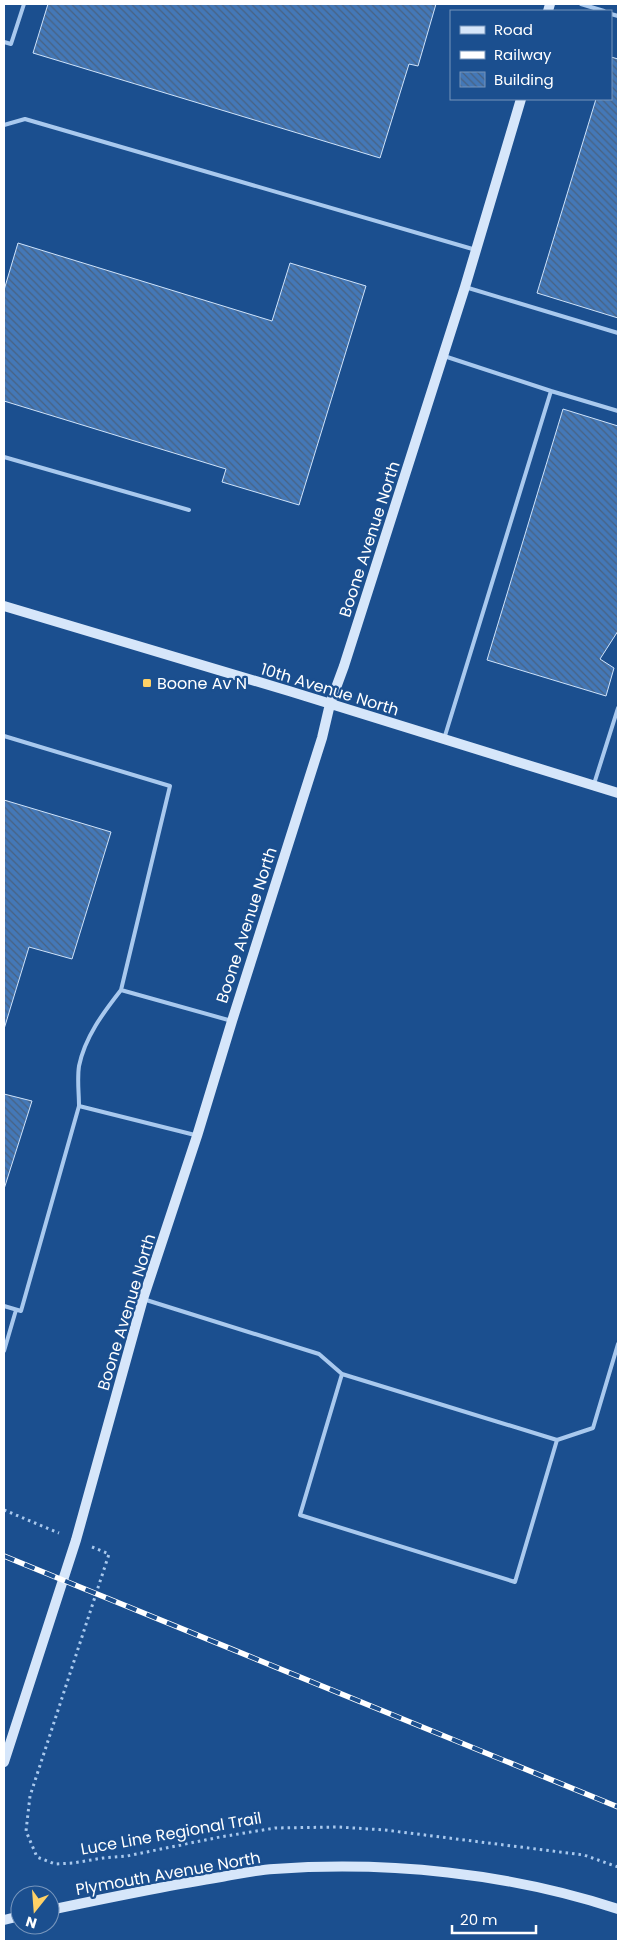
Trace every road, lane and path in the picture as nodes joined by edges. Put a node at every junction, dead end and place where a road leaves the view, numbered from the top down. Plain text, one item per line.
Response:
1 (24, 4) edge
2 (581, 4) edge
3 (601, 10) edge
4 (4, 42) edge
5 (522, 100) edge
6 (4, 125) edge
7 (476, 250) junction
8 (465, 287) junction
9 (618, 334) edge
10 (444, 356) junction
11 (551, 391) junction
12 (618, 411) edge
13 (4, 457) edge
14 (189, 510) dead end
15 (4, 606) edge
16 (330, 704) junction
17 (618, 708) edge
18 (4, 736) edge
19 (444, 739) junction
20 (594, 786) junction
21 (618, 793) edge
22 (121, 990) junction
23 (232, 1021) junction
24 (79, 1106) junction
25 (197, 1136) junction
26 (142, 1298) junction
27 (4, 1306) edge
28 (16, 1310) junction
29 (618, 1344) edge
30 (4, 1351) edge
31 (342, 1374) junction
32 (557, 1440) junction
33 (4, 1510) edge
34 (76, 1540) junction
35 (4, 1762) edge
36 (618, 1866) edge
37 (60, 1908) edge
38 (618, 1909) edge

1 - 4 lane
2 - 3 lane
5 - 7 street, Boone Avenue North
6 - 7 lane
7 - 8 street, Boone Avenue North
8 - 9 lane
8 - 10 street, Boone Avenue North
10 - 11 lane
10 - 16 street, Boone Avenue North
11 - 12 lane
11 - 19 lane
13 - 14 lane
15 - 16 street, 10th Avenue North
16 - 19 street, 10th Avenue North
16 - 23 street, Boone Avenue North
17 - 20 lane
18 - 22 lane
19 - 20 street, 10th Avenue North
20 - 21 street, 10th Avenue North
22 - 23 lane
22 - 24 lane
23 - 25 street, Boone Avenue North
24 - 25 lane
24 - 28 lane
25 - 26 street, Boone Avenue North
26 - 31 lane
26 - 34 street, Boone Avenue North
27 - 28 lane
28 - 30 lane
29 - 32 lane
31 - 32 lane
31 - 32 lane
33 - 34 path, Luce Line Regional Trail
34 - 35 street, Boone Avenue North
34 - 36 path, Luce Line Regional Trail
37 - 38 street, Plymouth Avenue North

